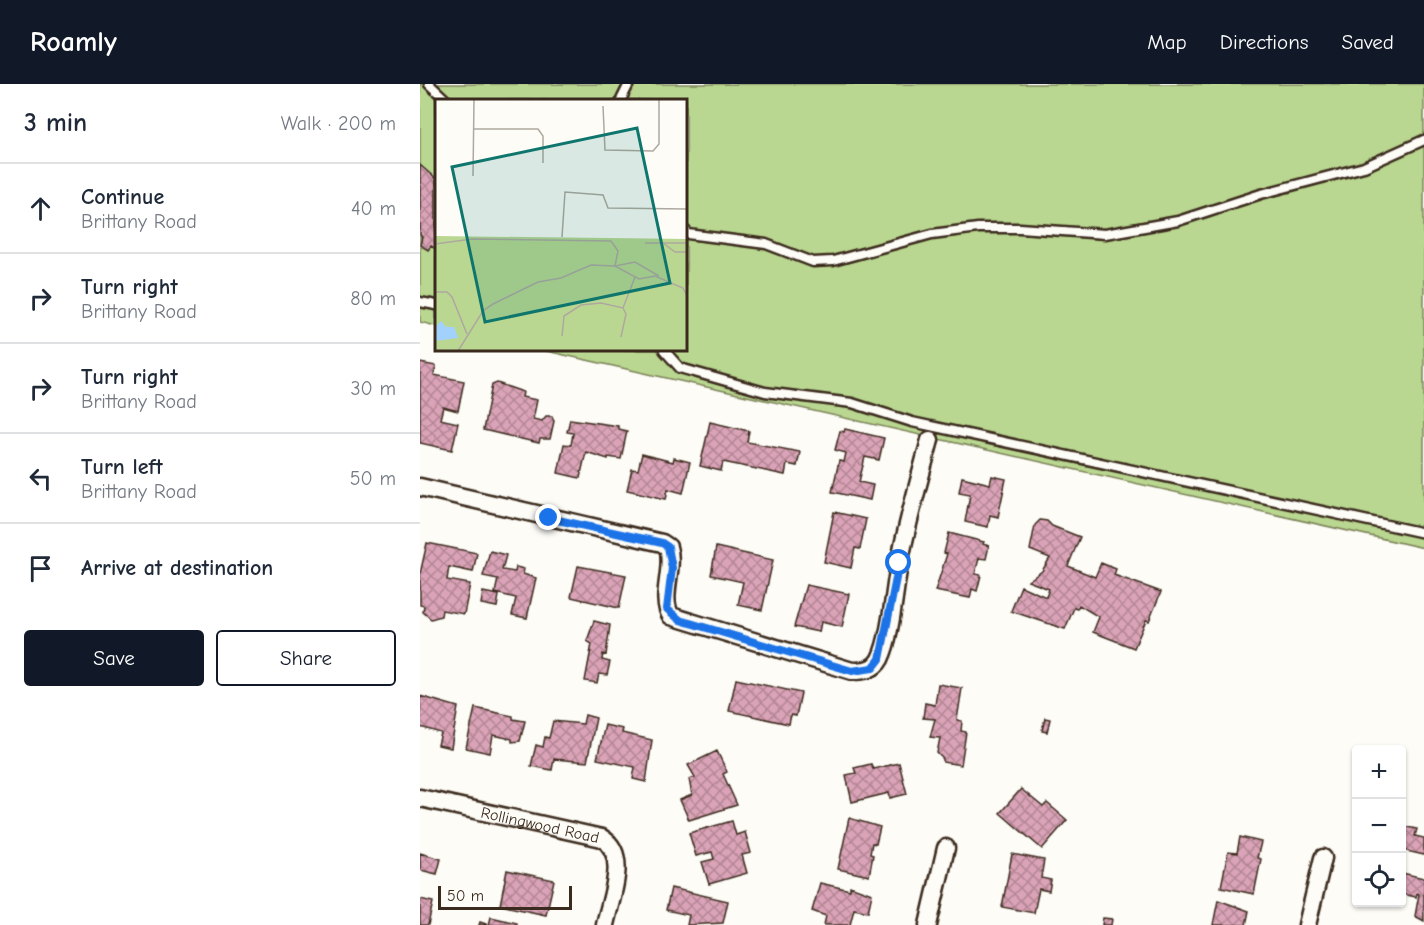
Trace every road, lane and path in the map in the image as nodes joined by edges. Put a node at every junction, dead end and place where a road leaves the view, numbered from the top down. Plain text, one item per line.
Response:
1 (429, 84) edge
2 (629, 84) edge
3 (445, 99) edge
4 (622, 99) edge
5 (1424, 140) edge
6 (687, 234) edge
7 (420, 302) edge
8 (435, 305) edge
9 (665, 351) edge
10 (930, 440) dead end
11 (420, 487) edge
12 (1424, 533) edge
13 (420, 798) edge
14 (946, 848) dead end
15 (1323, 858) dead end
16 (605, 925) edge
17 (928, 925) edge
18 (1308, 925) edge

1 - 3 lane
2 - 4 lane
5 - 6 lane
7 - 8 lane
9 - 12 lane
10 - 11 street
13 - 16 street, Rollingwood Road
14 - 17 street
15 - 18 street

